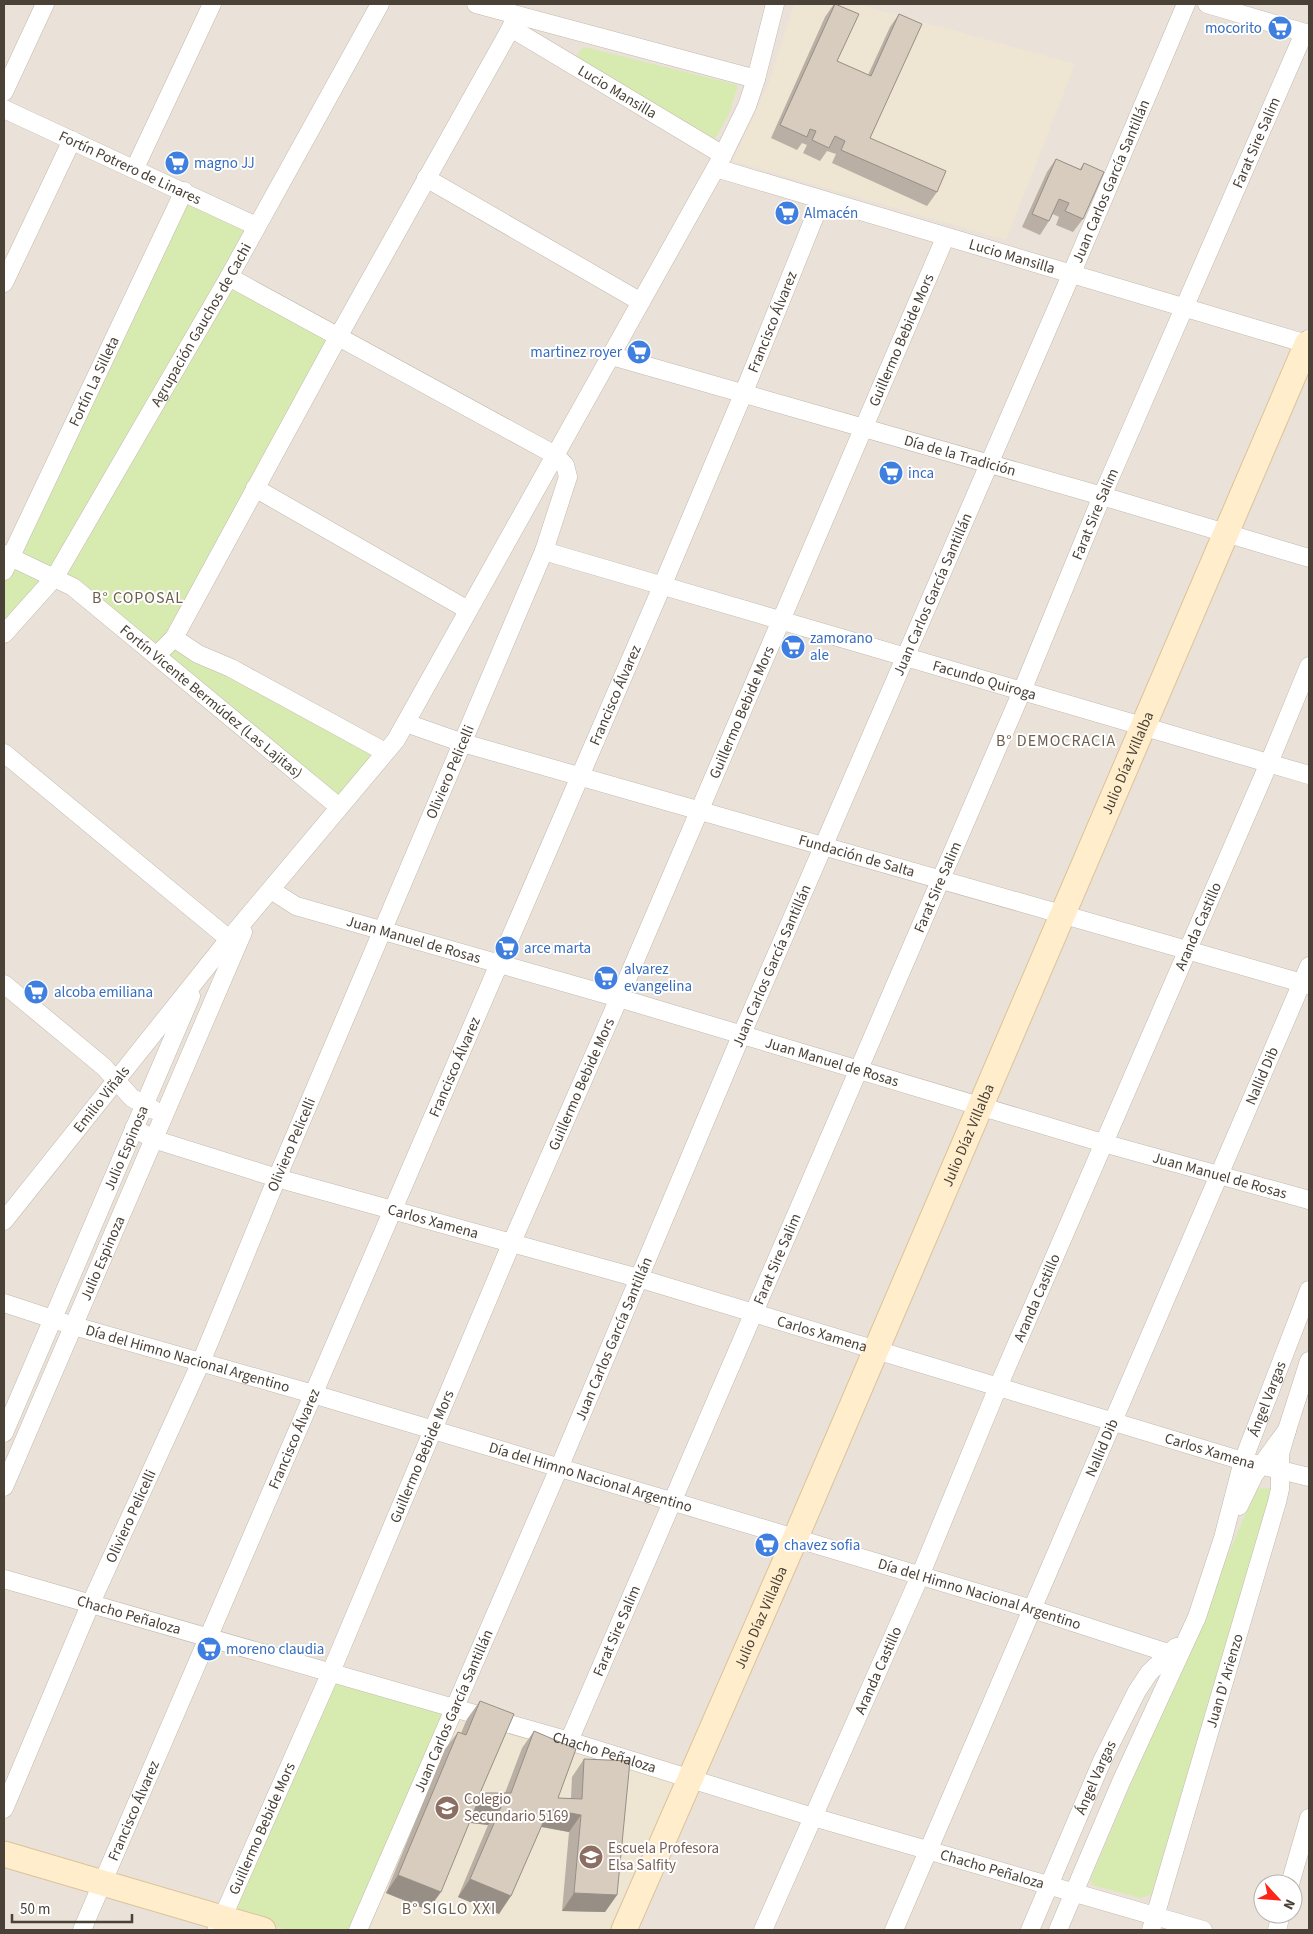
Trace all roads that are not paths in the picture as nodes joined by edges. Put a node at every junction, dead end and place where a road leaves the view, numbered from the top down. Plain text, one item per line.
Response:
1 (46, 4) edge
2 (212, 4) edge
3 (380, 4) edge
4 (476, 4) edge
5 (775, 4) edge
6 (1186, 4) edge
7 (1207, 4) edge
8 (513, 22) junction
9 (1307, 33) edge
10 (756, 79) junction
11 (4, 92) edge
12 (4, 109) edge
13 (72, 140) junction
14 (719, 162) junction
15 (135, 168) junction
16 (426, 178) junction
17 (184, 191) junction
18 (821, 201) junction
19 (256, 226) junction
20 (945, 238) junction
21 (1071, 276) junction
22 (229, 278) junction
23 (4, 283) edge
24 (641, 302) junction
25 (1184, 309) junction
26 (338, 337) junction
27 (1309, 343) edge
28 (612, 356) junction
29 (744, 392) junction
30 (865, 427) junction
31 (555, 455) junction
32 (988, 464) junction
33 (255, 488) junction
34 (1102, 496) junction
35 (1226, 534) junction
36 (544, 551) junction
37 (1309, 558) edge
38 (6, 561) edge
39 (55, 577) junction
40 (662, 584) junction
41 (468, 610) junction
42 (781, 619) junction
43 (4, 634) edge
44 (174, 638) junction
45 (157, 655) junction
46 (907, 656) junction
47 (1309, 666) edge
48 (1022, 691) junction
49 (406, 724) junction
50 (1144, 727) junction
51 (463, 743) junction
52 (385, 752) junction
53 (4, 753) edge
54 (1270, 763) junction
55 (580, 774) junction
56 (1309, 775) edge
57 (339, 807) junction
58 (699, 811) junction
59 (824, 845) junction
60 (938, 880) junction
61 (271, 890) junction
62 (252, 911) junction
63 (1062, 914) junction
64 (382, 931) junction
65 (229, 940) junction
66 (1186, 950) junction
67 (498, 963) junction
68 (1309, 966) edge
69 (199, 978) junction
70 (4, 984) edge
71 (1306, 984) edge
72 (619, 998) junction
73 (741, 1036) junction
74 (857, 1070) junction
75 (116, 1078) junction
76 (980, 1105) junction
77 (144, 1106) junction
78 (164, 1114) junction
79 (134, 1128) junction
80 (153, 1139) junction
81 (1103, 1143) junction
82 (1220, 1175) junction
83 (277, 1178) junction
84 (1309, 1200) edge
85 (392, 1210) junction
86 (6, 1213) edge
87 (512, 1242) junction
88 (638, 1278) junction
89 (1309, 1290) edge
90 (4, 1303) edge
91 (751, 1314) junction
92 (53, 1319) junction
93 (74, 1326) junction
94 (876, 1351) junction
95 (1309, 1361) edge
96 (201, 1362) junction
97 (998, 1387) junction
98 (313, 1394) junction
99 (1113, 1421) junction
100 (433, 1430) junction
101 (1287, 1430) junction
102 (4, 1433) edge
103 (1243, 1461) junction
104 (1262, 1465) junction
105 (559, 1468) junction
106 (1280, 1469) junction
107 (1309, 1477) edge
108 (4, 1487) edge
109 (671, 1502) junction
110 (1224, 1538) junction
111 (795, 1539) junction
112 (920, 1576) junction
113 (4, 1580) edge
114 (90, 1605) junction
115 (1032, 1609) junction
116 (207, 1637) junction
117 (1171, 1658) junction
118 (331, 1672) junction
119 (454, 1708) junction
120 (569, 1741) junction
121 (690, 1778) junction
122 (4, 1809) edge
123 (813, 1817) junction
124 (1309, 1818) edge
125 (927, 1851) junction
126 (4, 1854) edge
127 (1293, 1874) edge
128 (102, 1884) junction
129 (1048, 1887) junction
130 (1074, 1894) junction
131 (219, 1924) edge
132 (1153, 1924) edge
133 (82, 1930) edge
134 (263, 1930) edge
135 (358, 1930) edge
136 (624, 1930) edge
137 (764, 1930) edge
138 (894, 1930) edge
139 (1030, 1930) edge
140 (1058, 1930) edge
141 (1203, 1930) edge

1 - 11 street
2 - 15 street
3 - 19 street, Agrupación Gauchos de Cachi
4 - 8 street
5 - 10 street
6 - 21 street, Juan Carlos García Santillán
7 - 9 street
8 - 10 street
8 - 14 street, Lucio Mansilla
8 - 16 street
9 - 25 street, Farat Sire Salim
10 - 14 street
12 - 13 street, Fortín Potrero de Linares
13 - 15 street, Fortín Potrero de Linares
13 - 23 street
14 - 18 street, Lucio Mansilla
14 - 24 street
15 - 17 street, Fortín Potrero de Linares
16 - 24 street
16 - 26 street
17 - 19 street, Fortín Potrero de Linares
17 - 38 street, Fortín La Silleta
18 - 20 street, Lucio Mansilla
18 - 29 street, Francisco Álvarez
19 - 22 street, Agrupación Gauchos de Cachi
20 - 21 street, Lucio Mansilla
20 - 30 street, Guillermo Bebide Mors
21 - 25 street, Lucio Mansilla
21 - 32 street, Juan Carlos García Santillán
22 - 26 street
22 - 39 street, Agrupación Gauchos de Cachi
24 - 28 street
25 - 27 street, Lucio Mansilla
25 - 34 street, Farat Sire Salim
26 - 31 street
26 - 33 street
27 - 35 street, Julio Díaz Villalba
28 - 29 street, Día de la Tradición
28 - 31 street
29 - 30 street, Día de la Tradición
29 - 40 street, Francisco Álvarez
30 - 32 street, Día de la Tradición
30 - 42 street, Guillermo Bebide Mors
31 - 36 street, Oliviero Pelicelli
31 - 41 street
32 - 34 street, Día de la Tradición
32 - 46 street, Juan Carlos García Santillán
33 - 41 street
33 - 44 street
34 - 35 street, Día de la Tradición
34 - 48 street, Farat Sire Salim
35 - 37 street, Día de la Tradición
35 - 50 street, Julio Díaz Villalba
36 - 40 street, Facundo Quiroga
36 - 51 street, Oliviero Pelicelli
38 - 39 street, Fortín Vicente Bermúdez (Las Lajitas)
39 - 43 street, Agrupación Gauchos de Cachi
39 - 45 street, Fortín Vicente Bermúdez (Las Lajitas)
40 - 42 street, Facundo Quiroga
40 - 55 street, Francisco Álvarez
41 - 49 street
42 - 46 street, Facundo Quiroga
42 - 58 street, Guillermo Bebide Mors
44 - 45 street
44 - 52 street
45 - 57 street, Fortín Vicente Bermúdez (Las Lajitas)
46 - 48 street, Facundo Quiroga
46 - 59 street, Juan Carlos García Santillán
47 - 54 street, Aranda Castillo
48 - 50 street, Facundo Quiroga
48 - 60 street, Farat Sire Salim
49 - 51 street, Fundación de Salta
49 - 52 street
50 - 54 street, Facundo Quiroga
50 - 63 street, Julio Díaz Villalba
51 - 55 street, Fundación de Salta
51 - 64 street, Oliviero Pelicelli
52 - 57 street
53 - 65 street
54 - 56 street, Facundo Quiroga
54 - 66 street, Aranda Castillo
55 - 58 street, Fundación de Salta
55 - 67 street, Francisco Álvarez
57 - 61 street
58 - 59 street, Fundación de Salta
58 - 72 street, Guillermo Bebide Mors
59 - 60 street, Fundación de Salta
59 - 73 street, Juan Carlos García Santillán
60 - 63 street, Fundación de Salta
60 - 74 street, Farat Sire Salim
61 - 62 street
61 - 64 street, Juan Manuel de Rosas
62 - 65 street
62 - 78 street, Julio Espinosa
63 - 66 street, Fundación de Salta
63 - 76 street, Julio Díaz Villalba
64 - 67 street, Juan Manuel de Rosas
64 - 83 street, Oliviero Pelicelli
65 - 69 street
66 - 71 street, Fundación de Salta
66 - 81 street, Aranda Castillo
67 - 72 street, Juan Manuel de Rosas
67 - 85 street, Francisco Álvarez
68 - 71 street, Nallid Dib
69 - 75 street, Emilio Viñals
69 - 77 street, Julio Espinosa
70 - 75 street
71 - 82 street, Nallid Dib
72 - 73 street, Juan Manuel de Rosas
72 - 87 street, Guillermo Bebide Mors
73 - 74 street, Juan Manuel de Rosas
73 - 88 street, Juan Carlos García Santillán
74 - 76 street, Juan Manuel de Rosas
74 - 91 street, Farat Sire Salim
75 - 77 street
75 - 86 street, Emilio Viñals
76 - 81 street, Juan Manuel de Rosas
76 - 94 street, Julio Díaz Villalba
77 - 78 street
77 - 79 street, Julio Espinosa
78 - 80 street, Julio Espinosa
79 - 80 street, Carlos Xamena
79 - 92 street, Julio Espinosa
80 - 83 street, Carlos Xamena
80 - 93 street, Julio Espinoza
81 - 82 street, Juan Manuel de Rosas
81 - 97 street, Aranda Castillo
82 - 84 street, Juan Manuel de Rosas
82 - 99 street, Nallid Dib
83 - 85 street, Carlos Xamena
83 - 96 street, Oliviero Pelicelli
85 - 87 street, Carlos Xamena
85 - 98 street, Francisco Álvarez
87 - 88 street, Carlos Xamena
87 - 100 street, Guillermo Bebide Mors
88 - 91 street, Carlos Xamena
88 - 105 street, Juan Carlos García Santillán
89 - 103 street, Ángel Vargas
90 - 92 street, Día del Himno Nacional Argentino
91 - 94 street, Carlos Xamena
91 - 109 street, Farat Sire Salim
92 - 93 street, Día del Himno Nacional Argentino
92 - 102 street
93 - 96 street, Día del Himno Nacional Argentino
93 - 108 street, Julio Espinoza
94 - 97 street, Carlos Xamena
94 - 111 street, Julio Díaz Villalba
95 - 101 street, Ángel Vargas
96 - 98 street, Día del Himno Nacional Argentino
96 - 114 street, Oliviero Pelicelli
97 - 99 street, Carlos Xamena
97 - 112 street, Aranda Castillo
98 - 100 street, Día del Himno Nacional Argentino
98 - 116 street, Francisco Álvarez
99 - 103 street, Carlos Xamena
99 - 115 street, Nallid Dib
100 - 105 street, Día del Himno Nacional Argentino
100 - 118 street, Guillermo Bebide Mors
101 - 104 street, Ángel Vargas
101 - 106 street, Juan D' Arienzo
103 - 104 street, Carlos Xamena
103 - 110 street, Ángel Vargas
104 - 106 street, Carlos Xamena
104 - 110 street, Ángel Vargas
105 - 109 street, Día del Himno Nacional Argentino
105 - 119 street, Juan Carlos García Santillán
106 - 107 street, Carlos Xamena
106 - 132 street, Juan D' Arienzo
109 - 111 street, Día del Himno Nacional Argentino
109 - 120 street, Farat Sire Salim
110 - 117 street, Ángel Vargas
111 - 112 street, Día del Himno Nacional Argentino
111 - 121 street, Julio Díaz Villalba
112 - 115 street, Día del Himno Nacional Argentino
112 - 123 street, Aranda Castillo
113 - 114 street, Chacho Peñaloza
114 - 116 street, Chacho Peñaloza
114 - 122 street, Oliviero Pelicelli
115 - 117 street, Día del Himno Nacional Argentino
115 - 125 street, Nallid Dib
116 - 118 street, Chacho Peñaloza
116 - 128 street, Francisco Álvarez
117 - 129 street, Ángel Vargas
117 - 130 street, Ángel Vargas
118 - 119 street, Chacho Peñaloza
118 - 131 street, Guillermo Bebide Mors
119 - 120 street, Chacho Peñaloza
119 - 135 street, Juan Carlos García Santillán
120 - 121 street, Chacho Peñaloza
121 - 123 street, Chacho Peñaloza
121 - 136 street, Julio Díaz Villalba
123 - 125 street, Chacho Peñaloza
123 - 137 street, Aranda Castillo
124 - 127 street
125 - 129 street, Chacho Peñaloza
125 - 138 street, Nallid Dib
126 - 128 street
128 - 131 street
128 - 133 street, Francisco Álvarez
129 - 130 street, Chacho Peñaloza
129 - 139 street, Ángel Vargas
130 - 132 street, Chacho Peñaloza
130 - 140 street, Ángel Vargas
131 - 134 street
132 - 141 street, Chacho Peñaloza

